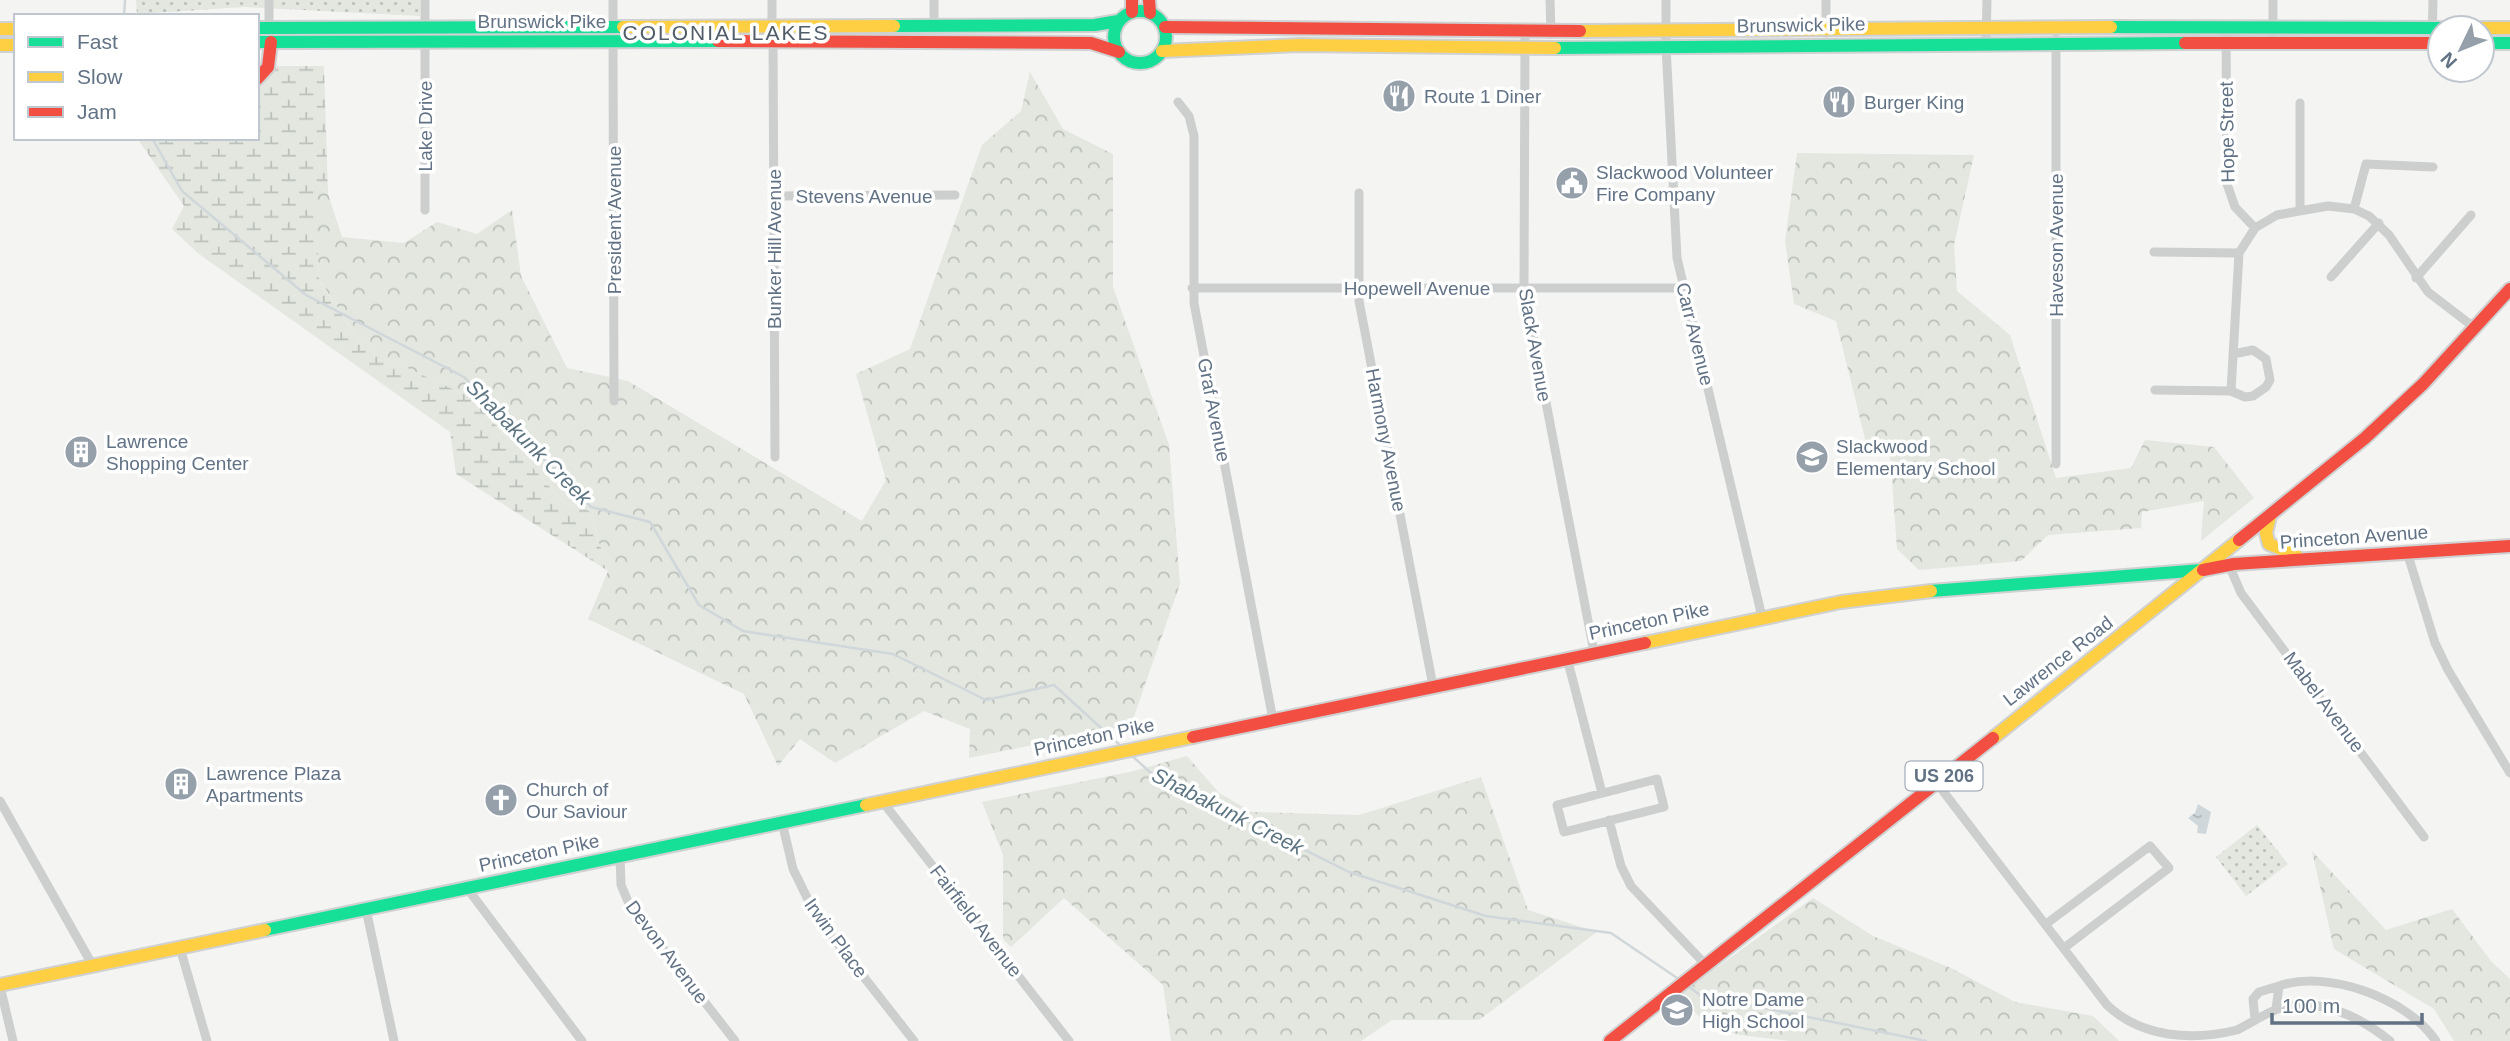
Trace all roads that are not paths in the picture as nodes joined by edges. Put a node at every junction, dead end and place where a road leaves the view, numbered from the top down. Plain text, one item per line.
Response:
1 (269, 0) edge
2 (425, 0) edge
3 (613, 0) edge
4 (772, 0) edge
5 (934, 0) edge
6 (1550, 0) edge
7 (1667, 0) edge
8 (1826, 0) edge
9 (1987, 0) edge
10 (2273, 0) edge
11 (1132, 6) edge
12 (1149, 6) edge
13 (1118, 21) junction
14 (613, 26) junction
15 (772, 26) junction
16 (425, 27) junction
17 (1165, 27) junction
18 (1987, 27) junction
19 (2057, 27) junction
20 (263, 28) edge
21 (934, 28) junction
22 (2226, 28) junction
23 (2273, 28) junction
24 (1826, 29) junction
25 (2426, 29) edge
26 (1667, 30) junction
27 (1553, 31) junction
28 (1359, 32) junction
29 (1525, 32) junction
30 (613, 40) junction
31 (773, 40) junction
32 (425, 41) junction
33 (2056, 41) junction
34 (259, 42) edge
35 (271, 42) junction
36 (1986, 42) junction
37 (2226, 43) junction
38 (2273, 43) junction
39 (2426, 43) edge
40 (1825, 44) junction
41 (1359, 46) junction
42 (1666, 46) junction
43 (1545, 48) junction
44 (1524, 49) junction
45 (1162, 51) junction
46 (1119, 52) junction
47 (259, 77) edge
48 (1178, 102) dead end
49 (2300, 103) dead end
50 (2433, 167) dead end
51 (1359, 193) dead end
52 (955, 195) dead end
53 (773, 196) junction
54 (2354, 209) junction
55 (425, 210) dead end
56 (2300, 211) junction
57 (2471, 215) dead end
58 (2379, 223) junction
59 (2255, 228) junction
60 (2154, 252) dead end
61 (2239, 253) junction
62 (2331, 277) dead end
63 (2416, 278) junction
64 (1192, 288) junction
65 (1524, 288) junction
66 (1683, 288) junction
67 (1358, 289) junction
68 (2510, 289) edge
69 (2475, 328) junction
70 (2233, 354) junction
71 (2155, 390) dead end
72 (2231, 391) junction
73 (614, 401) dead end
74 (775, 457) dead end
75 (2056, 464) dead end
76 (2270, 516) junction
77 (2510, 546) edge
78 (2407, 552) junction
79 (2315, 559) junction
80 (2229, 565) junction
81 (2202, 570) junction
82 (1762, 617) junction
83 (1594, 652) junction
84 (1567, 658) junction
85 (1433, 686) junction
86 (1273, 720) junction
87 (2510, 773) edge
88 (1936, 782) junction
89 (1602, 793) junction
90 (0, 801) edge
91 (882, 801) junction
92 (1609, 820) junction
93 (782, 822) junction
94 (2424, 837) dead end
95 (620, 856) junction
96 (467, 888) junction
97 (366, 909) junction
98 (2046, 924) junction
99 (180, 948) junction
100 (2064, 948) junction
101 (1705, 964) junction
102 (93, 965) junction
103 (0, 985) edge
104 (2279, 986) junction
105 (2276, 1009) junction
106 (2255, 1019) junction
107 (13, 1041) edge
108 (207, 1041) edge
109 (394, 1041) edge
110 (582, 1041) edge
111 (735, 1041) edge
112 (914, 1041) edge
113 (1069, 1041) edge
114 (1610, 1041) edge
115 (2390, 1041) edge
116 (2436, 1041) edge

1 - 20 street
2 - 16 street
3 - 14 street
4 - 15 street
5 - 21 street
6 - 27 street
7 - 26 street, Carr Avenue
8 - 24 street
9 - 18 street
10 - 23 street
11 - 12 main road
11 - 13 main road
12 - 17 main road
13 - 21 main road, Brunswick Pike
13 - 46 main road
14 - 15 main road, Brunswick Pike
14 - 16 main road, Brunswick Pike
15 - 21 main road, Brunswick Pike
16 - 20 main road, Brunswick Pike
17 - 28 main road, Brunswick Pike
17 - 45 main road
18 - 19 main road, Brunswick Pike
18 - 24 main road, Brunswick Pike
18 - 36 street
19 - 22 main road, Brunswick Pike
19 - 33 street, Haveson Avenue
20 - 35 street
22 - 23 main road, Brunswick Pike
22 - 37 street, Hope Street
23 - 25 main road, Brunswick Pike
23 - 38 street
24 - 26 main road, Brunswick Pike
24 - 40 street
26 - 27 main road, Brunswick Pike
26 - 42 street, Carr Avenue
27 - 29 main road, Brunswick Pike
27 - 43 street
28 - 29 main road, Brunswick Pike
28 - 41 street
29 - 44 street, Slack Avenue
30 - 31 main road, Brunswick Pike
30 - 32 main road, Brunswick Pike
30 - 73 street, President Avenue
31 - 46 main road, Brunswick Pike
31 - 53 street, Bunker Hill Avenue
32 - 35 main road, Brunswick Pike
32 - 55 street, Lake Drive
33 - 36 main road, Brunswick Pike
33 - 37 main road, Brunswick Pike
33 - 75 street, Haveson Avenue
34 - 35 main road, Brunswick Pike
35 - 47 main road
36 - 40 main road, Brunswick Pike
37 - 38 main road, Brunswick Pike
37 - 59 street, Hope Street
38 - 39 main road, Brunswick Pike
40 - 42 main road, Brunswick Pike
41 - 44 main road, Brunswick Pike
41 - 45 main road, Brunswick Pike
42 - 43 main road, Brunswick Pike
42 - 66 street, Carr Avenue
43 - 44 main road, Brunswick Pike
44 - 65 street, Slack Avenue
45 - 46 main road
48 - 64 street, Graf Avenue
49 - 56 street
50 - 54 street
51 - 67 street, Harmony Avenue
52 - 53 street, Stevens Avenue
53 - 74 street, Bunker Hill Avenue
54 - 56 street
54 - 58 street
56 - 59 street
57 - 63 street
58 - 62 street
58 - 63 street
59 - 61 street
60 - 61 street
61 - 70 street
63 - 69 street
64 - 67 street, Hopewell Avenue
64 - 86 street, Graf Avenue
65 - 66 street, Hopewell Avenue
65 - 67 street, Hopewell Avenue
65 - 83 street, Slack Avenue
66 - 82 street, Carr Avenue
67 - 85 street, Harmony Avenue
68 - 69 main road, Lawrence Road / US 206
69 - 76 main road, Lawrence Road / US 206
70 - 72 street
70 - 72 street
71 - 72 street
76 - 79 main road
76 - 81 main road, Lawrence Road / US 206
77 - 78 main road, Princeton Avenue / US 206
78 - 79 main road, Princeton Avenue / US 206
78 - 87 street
79 - 80 main road, Princeton Avenue / US 206
80 - 81 main road, Princeton Avenue / US 206
80 - 94 street, Mabel Avenue
81 - 82 main road, Princeton Pike
81 - 88 main road, Lawrence Road / US 206
82 - 83 main road, Princeton Pike
83 - 84 main road, Princeton Pike
84 - 85 main road, Princeton Pike
84 - 89 street
85 - 86 main road, Princeton Pike
86 - 91 main road, Princeton Pike
88 - 98 street
88 - 101 main road, Lawrence Road / US 206
89 - 92 street
89 - 92 street
90 - 102 street
91 - 93 main road, Princeton Pike
91 - 113 street, Fairfield Avenue
92 - 101 street
93 - 95 main road, Princeton Pike
93 - 112 street, Irwin Place
95 - 96 main road, Princeton Pike
95 - 111 street, Devon Avenue
96 - 97 main road, Princeton Pike
96 - 110 street
97 - 99 main road, Princeton Pike
97 - 109 street
98 - 100 street
98 - 100 street
99 - 102 main road, Princeton Pike
99 - 108 street
100 - 106 street
101 - 114 main road, Lawrence Road / US 206
102 - 103 main road, Princeton Pike
103 - 107 street
104 - 105 street
104 - 106 street
104 - 116 street
105 - 106 street
105 - 115 street

